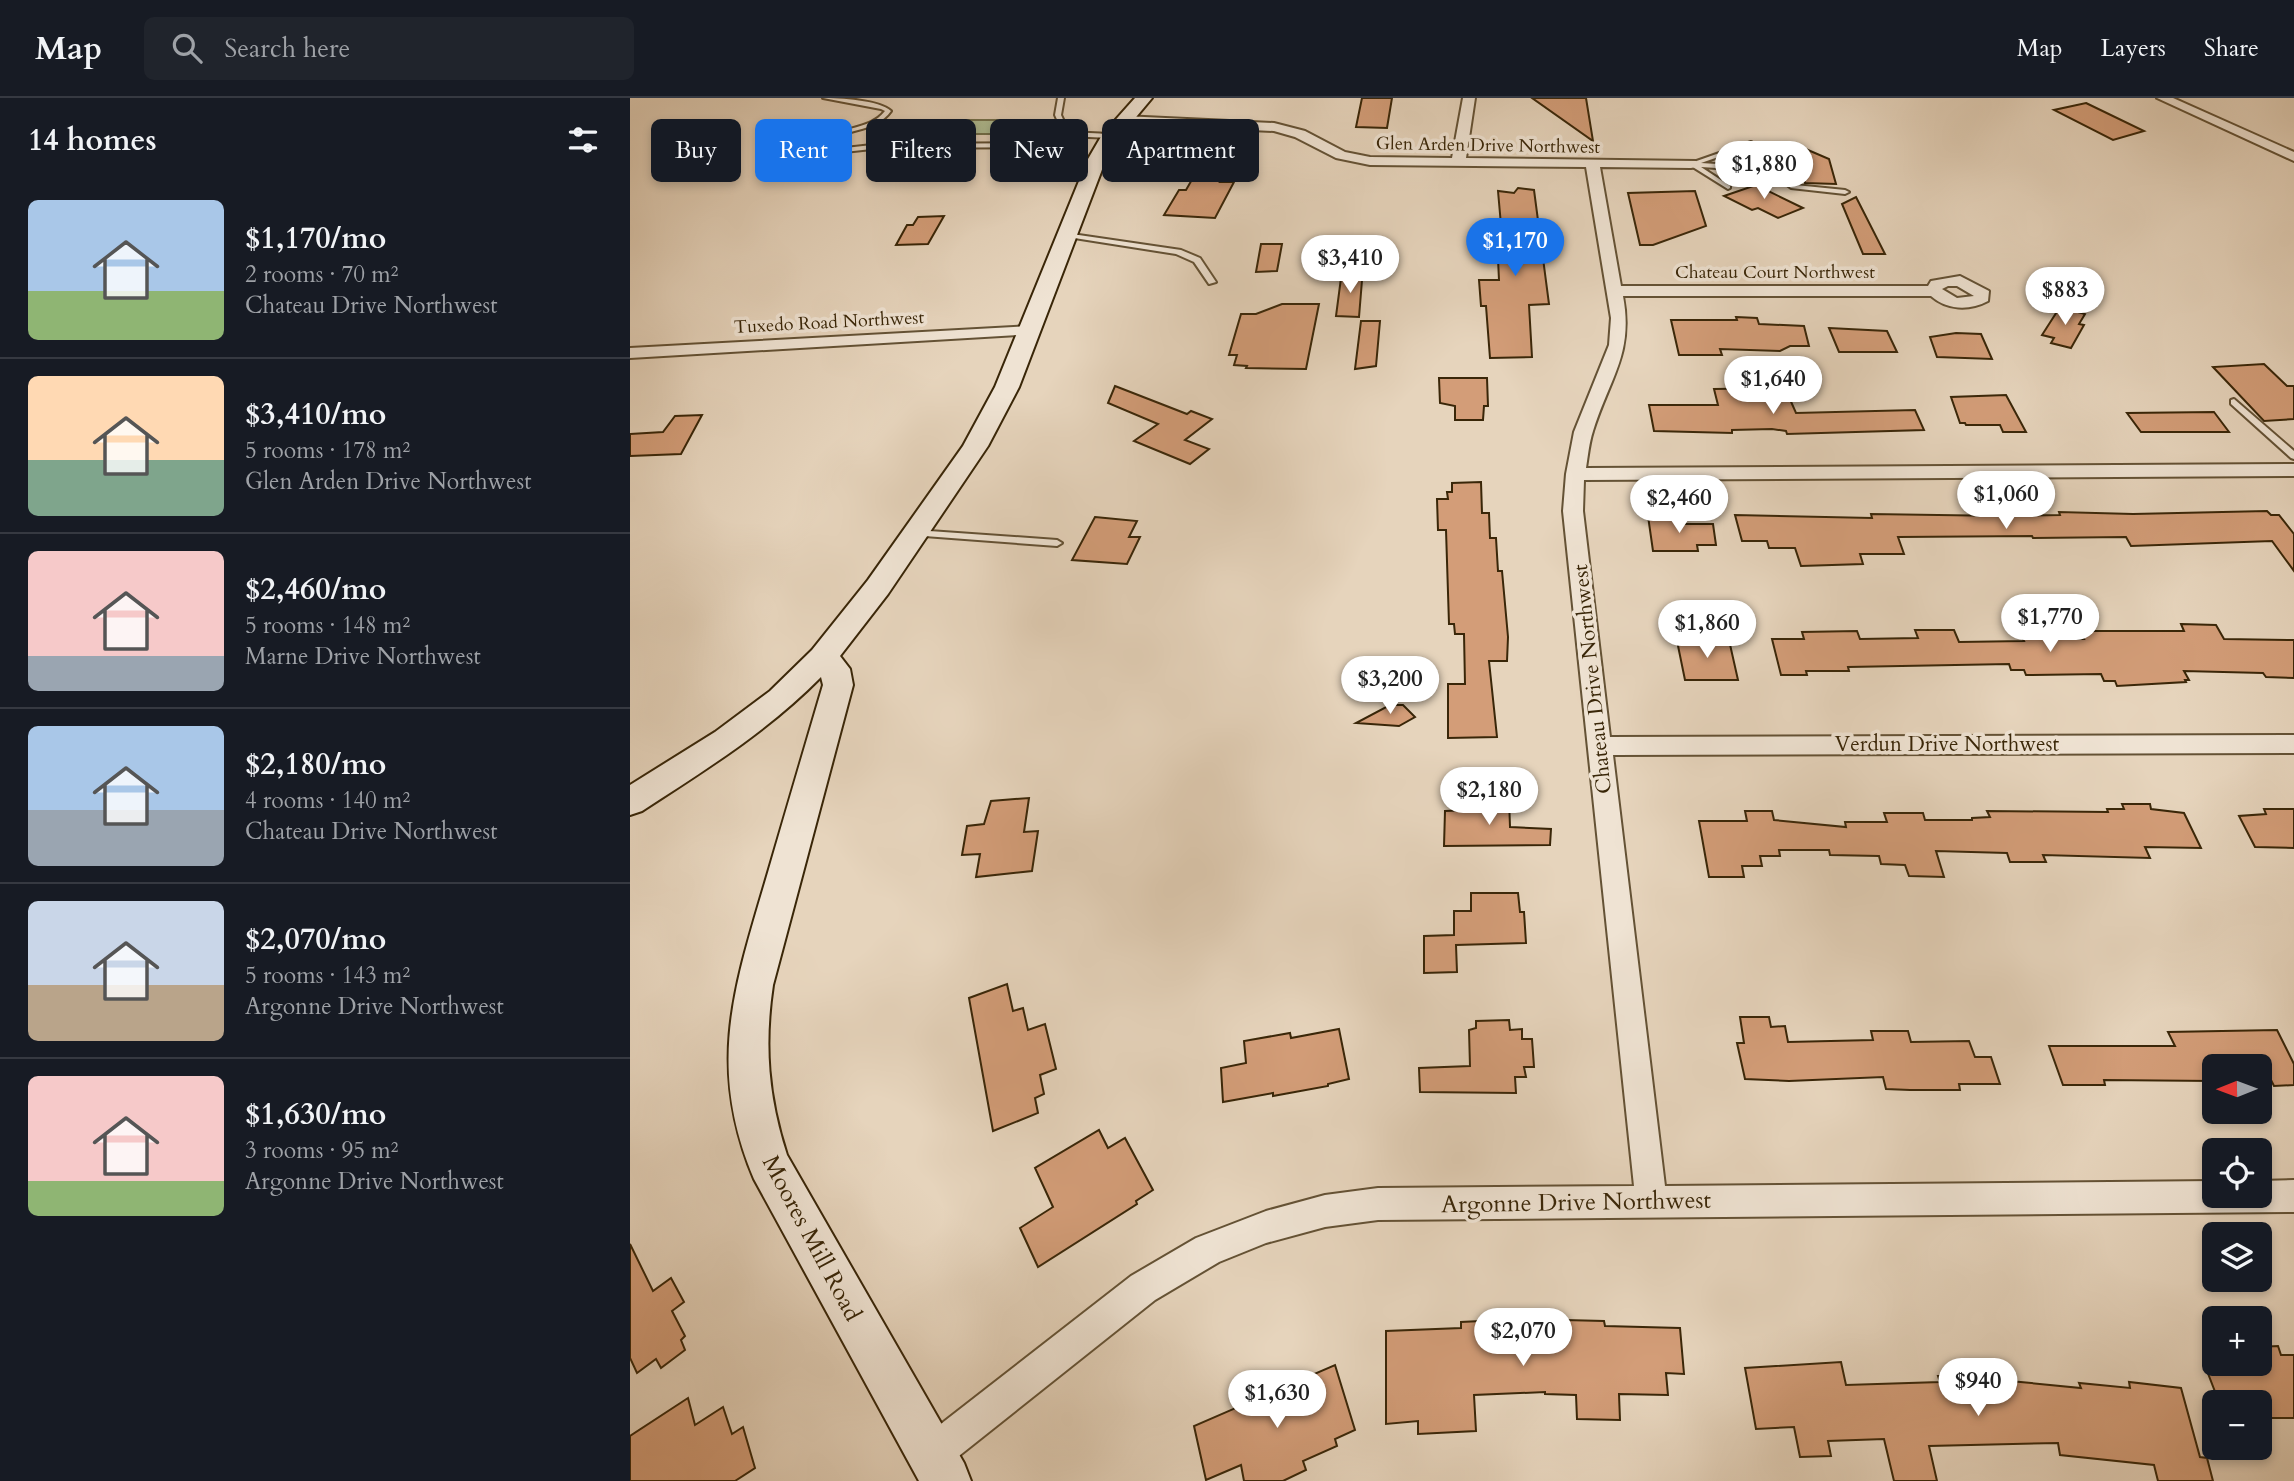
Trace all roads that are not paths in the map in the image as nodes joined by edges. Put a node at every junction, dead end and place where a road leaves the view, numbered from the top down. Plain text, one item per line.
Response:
1 (826, 98) edge
2 (1062, 98) edge
3 (1144, 98) edge
4 (1469, 98) edge
5 (2163, 98) edge
6 (1060, 119) edge
7 (1125, 119) edge
8 (1259, 126) edge
9 (1751, 144) dead end
10 (990, 146) edge
11 (1102, 150) edge
12 (2294, 157) edge
13 (1458, 163) junction
14 (1592, 163) junction
15 (1691, 164) junction
16 (1728, 187) dead end
17 (1845, 192) dead end
18 (1068, 235) junction
19 (1212, 282) dead end
20 (1615, 291) junction
21 (1936, 292) dead end
22 (1031, 331) junction
23 (630, 353) edge
24 (2234, 402) dead end
25 (2294, 456) edge
26 (2294, 470) edge
27 (1575, 474) junction
28 (915, 533) junction
29 (1057, 543) dead end
30 (823, 657) junction
31 (2294, 744) edge
32 (1600, 746) junction
33 (630, 802) edge
34 (2294, 1196) edge
35 (1651, 1201) junction
36 (939, 1467) edge

1 - 10 lane
2 - 6 lane
3 - 7 main road
4 - 13 street
5 - 12 street
8 - 13 street, Glen Arden Drive Northwest
9 - 15 lane
11 - 18 main road
13 - 14 street, Glen Arden Drive Northwest
14 - 15 street, Glen Arden Drive Northwest
14 - 20 street, Chateau Drive Northwest
15 - 16 lane
15 - 17 lane
18 - 19 lane
18 - 22 main road
20 - 21 street, Chateau Court Northwest
20 - 27 street, Chateau Drive Northwest
22 - 23 street, Tuxedo Road Northwest
22 - 28 main road
24 - 25 lane
26 - 27 street
27 - 32 street, Chateau Drive Northwest
28 - 29 lane
28 - 30 main road
30 - 33 main road
30 - 36 main road, Moores Mill Road
31 - 32 street, Verdun Drive Northwest
32 - 35 street, Chateau Drive Northwest
34 - 35 street, Argonne Drive Northwest
35 - 36 street, Argonne Drive Northwest

